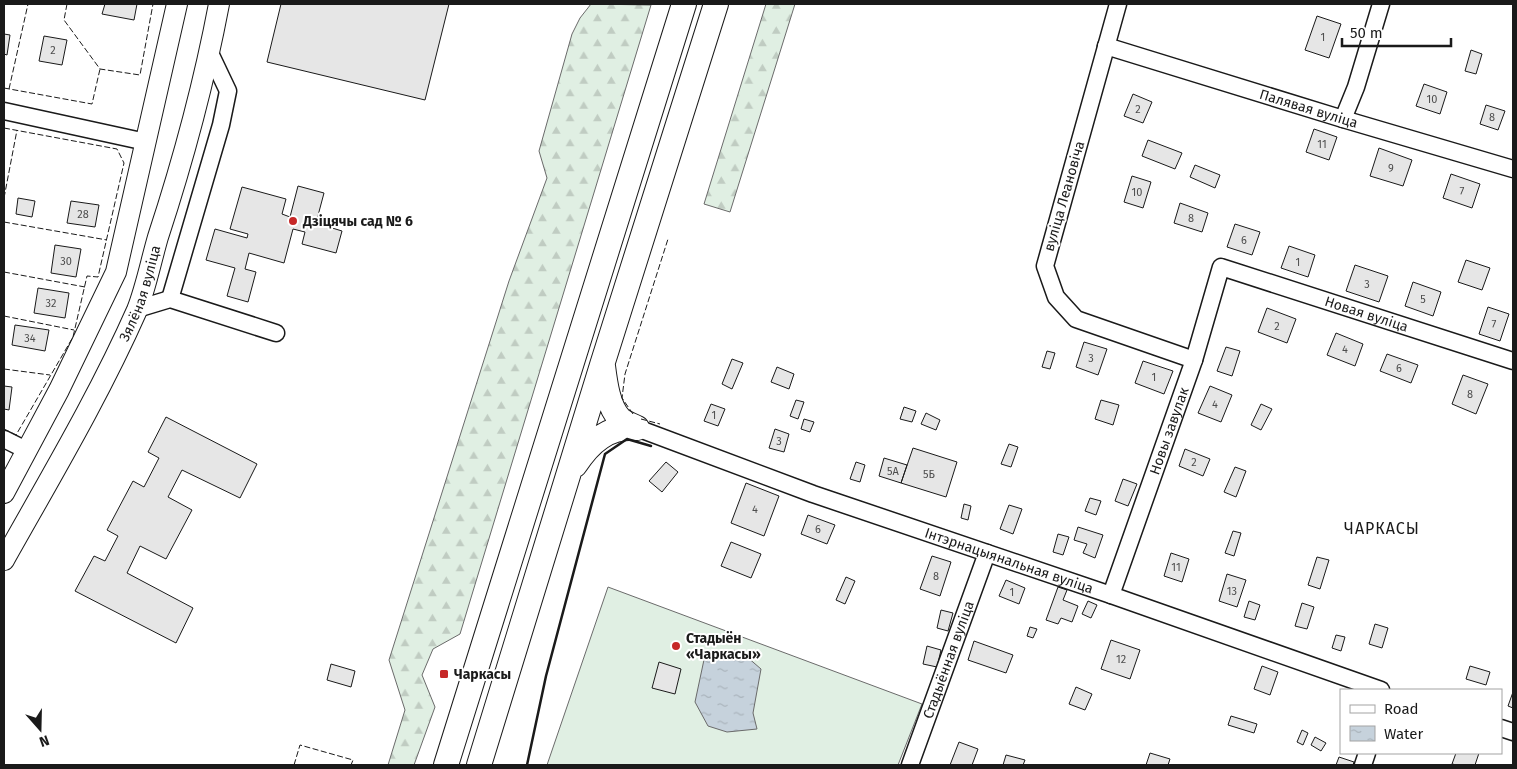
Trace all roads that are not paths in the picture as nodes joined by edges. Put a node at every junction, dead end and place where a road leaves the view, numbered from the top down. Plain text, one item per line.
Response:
1 (177, 4) edge
2 (219, 4) edge
3 (684, 4) edge
4 (716, 4) edge
5 (1118, 4) edge
6 (1381, 4) edge
7 (1106, 46) junction
8 (209, 51) junction
9 (4, 111) edge
10 (1343, 119) junction
11 (146, 142) junction
12 (1513, 169) edge
13 (1221, 267) joint
14 (170, 300) junction
15 (137, 308) junction
16 (276, 333) dead end
17 (1194, 360) junction
18 (1513, 361) edge
19 (602, 365) junction
20 (637, 428) junction
21 (4, 440) edge
22 (26, 450) junction
23 (566, 482) junction
24 (4, 492) edge
25 (987, 553) junction
26 (4, 560) edge
27 (1111, 595) junction
28 (1378, 689) edge
29 (446, 765) edge
30 (479, 765) edge
31 (910, 765) edge

1 - 11 main road, Зялёная вуліца
2 - 8 main road, Зялёная вуліца
3 - 29 highway
4 - 19 highway
5 - 7 street, вуліца Леановіча
6 - 10 street
7 - 10 street, Палявая вуліца
7 - 17 street, вуліца Леановіча
8 - 14 street
8 - 15 main road, Зялёная вуліца
9 - 11 street
10 - 12 street, Палявая вуліца
11 - 22 main road, Зялёная вуліца
13 - 17 street, Новы завулак
13 - 18 street, Новая вуліца
14 - 15 street
14 - 16 street
15 - 26 main road, Зялёная вуліца
17 - 27 street, Новы завулак
19 - 20 highway
19 - 23 highway
20 - 23 highway
20 - 25 street, Інтэрнацыянальная вуліца
21 - 22 street
22 - 24 main road, Зялёная вуліца
23 - 30 highway
25 - 27 street, Інтэрнацыянальная вуліца
25 - 31 street, Стадыённая вуліца
27 - 28 street, Інтэрнацыянальная вуліца

